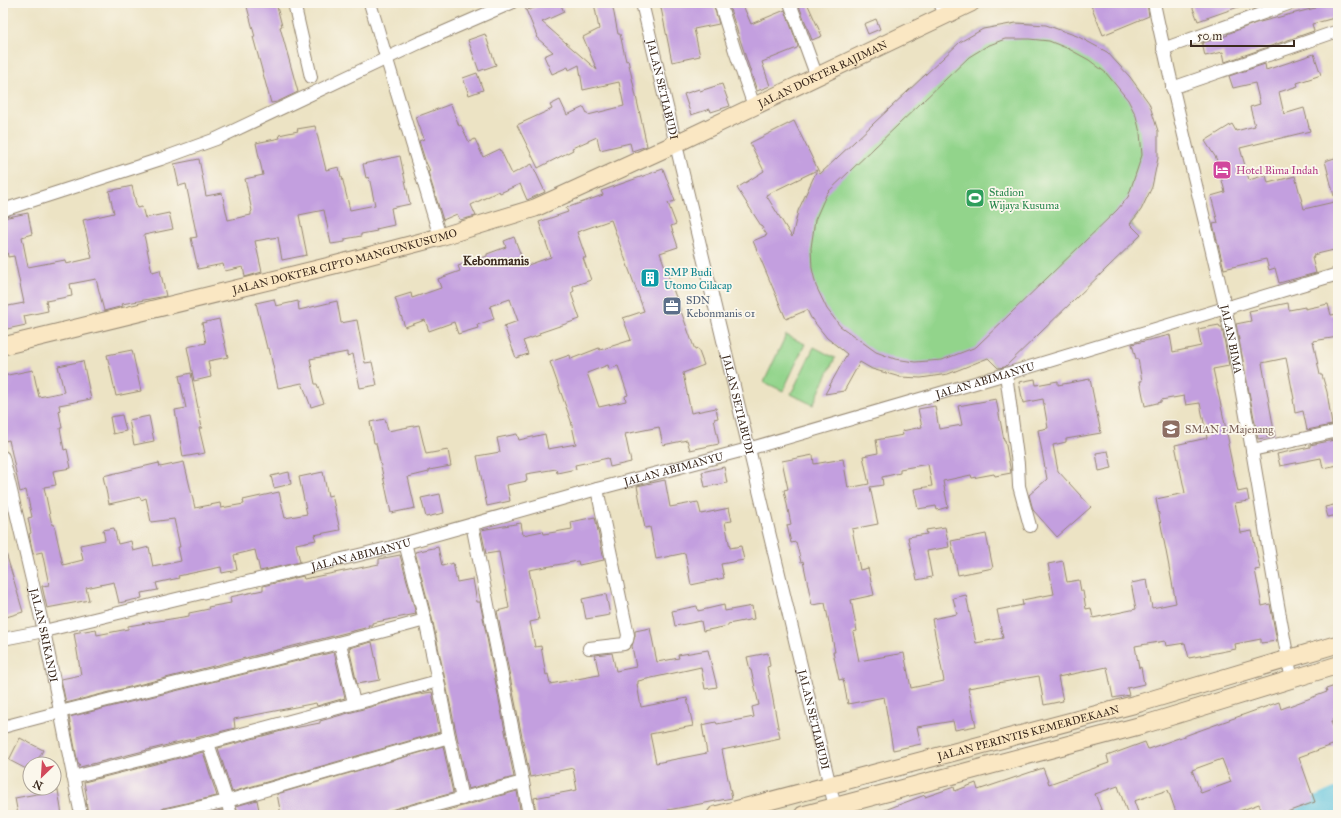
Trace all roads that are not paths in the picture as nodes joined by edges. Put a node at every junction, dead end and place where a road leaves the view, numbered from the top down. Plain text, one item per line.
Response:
1 (294, 3) edge
2 (370, 3) edge
3 (511, 3) edge
4 (642, 3) edge
5 (720, 3) edge
6 (790, 3) edge
7 (971, 3) edge
8 (1154, 3) edge
9 (1291, 3) edge
10 (943, 9) edge
11 (1338, 31) edge
12 (1163, 49) junction
13 (386, 60) junction
14 (311, 77) dead end
15 (817, 77) junction
16 (1172, 88) junction
17 (754, 106) junction
18 (675, 144) junction
19 (3, 210) edge
20 (440, 237) junction
21 (1338, 274) edge
22 (1225, 308) junction
23 (3, 346) edge
24 (1006, 374) junction
25 (1338, 431) edge
26 (748, 449) junction
27 (1252, 450) junction
28 (3, 457) edge
29 (597, 489) junction
30 (472, 524) junction
31 (1030, 526) dead end
32 (405, 543) junction
33 (425, 620) junction
34 (44, 630) junction
35 (3, 639) edge
36 (340, 643) junction
37 (1338, 644) edge
38 (589, 648) dead end
39 (1288, 659) junction
40 (1338, 665) edge
41 (1292, 680) junction
42 (438, 681) junction
43 (354, 703) junction
44 (61, 712) junction
45 (3, 727) edge
46 (449, 738) junction
47 (208, 742) junction
48 (73, 777) junction
49 (523, 782) junction
50 (830, 786) junction
51 (462, 799) junction
52 (227, 801) junction
53 (835, 807) junction
54 (81, 815) edge
55 (166, 815) edge
56 (231, 815) edge
57 (399, 815) edge
58 (529, 815) edge
59 (716, 815) edge
60 (803, 815) edge

1 - 14 street
2 - 13 street
3 - 13 street
4 - 18 street, JALAN SETIABUDI
5 - 17 street
6 - 15 street
7 - 10 main road, JALAN DOKTER RAJIMAN
8 - 12 street, JALAN BIMA
9 - 12 street
10 - 15 main road, JALAN DOKTER RAJIMAN
11 - 16 street
12 - 16 street, JALAN BIMA
13 - 19 street
13 - 20 street
15 - 17 main road, JALAN DOKTER RAJIMAN
16 - 22 street, JALAN BIMA
17 - 18 main road, JALAN DOKTER RAJIMAN
18 - 20 main road, JALAN DOKTER CIPTO MANGUNKUSUMO
18 - 26 street, JALAN SETIABUDI
20 - 23 main road, JALAN DOKTER CIPTO MANGUNKUSUMO
21 - 22 street, JALAN ABIMANYU
22 - 24 street, JALAN ABIMANYU
22 - 27 street, JALAN BIMA
24 - 26 street, JALAN ABIMANYU
24 - 31 street
25 - 27 street
26 - 29 street, JALAN ABIMANYU
26 - 50 street, JALAN SETIABUDI
27 - 39 street, JALAN BIMA
28 - 34 street, JALAN SRIKANDI
29 - 30 street, JALAN ABIMANYU
29 - 38 street
30 - 32 street, JALAN ABIMANYU
30 - 49 street
32 - 33 street
32 - 34 street, JALAN ABIMANYU
33 - 36 street
33 - 42 street
34 - 35 street, JALAN ABIMANYU
34 - 44 street, JALAN SRIKANDI
36 - 43 street
36 - 44 street
37 - 39 main road, JALAN PERINTIS KEMERDEKAAN
39 - 41 street, JALAN BIMA
39 - 50 main road, JALAN PERINTIS KEMERDEKAAN
40 - 41 main road, JALAN PERINTIS KEMERDEKAAN
41 - 53 main road, JALAN PERINTIS KEMERDEKAAN
42 - 43 street
42 - 46 street
43 - 47 street
44 - 45 street
44 - 48 street, JALAN SRIKANDI
46 - 51 street
46 - 52 street
47 - 48 street
47 - 52 street
48 - 54 street, JALAN SRIKANDI
49 - 51 street
49 - 58 street
50 - 53 street, JALAN SETIABUDI
50 - 59 main road, JALAN PERINTIS KEMERDEKAAN
51 - 57 street
52 - 55 street
52 - 56 street
53 - 60 main road, JALAN PERINTIS KEMERDEKAAN

